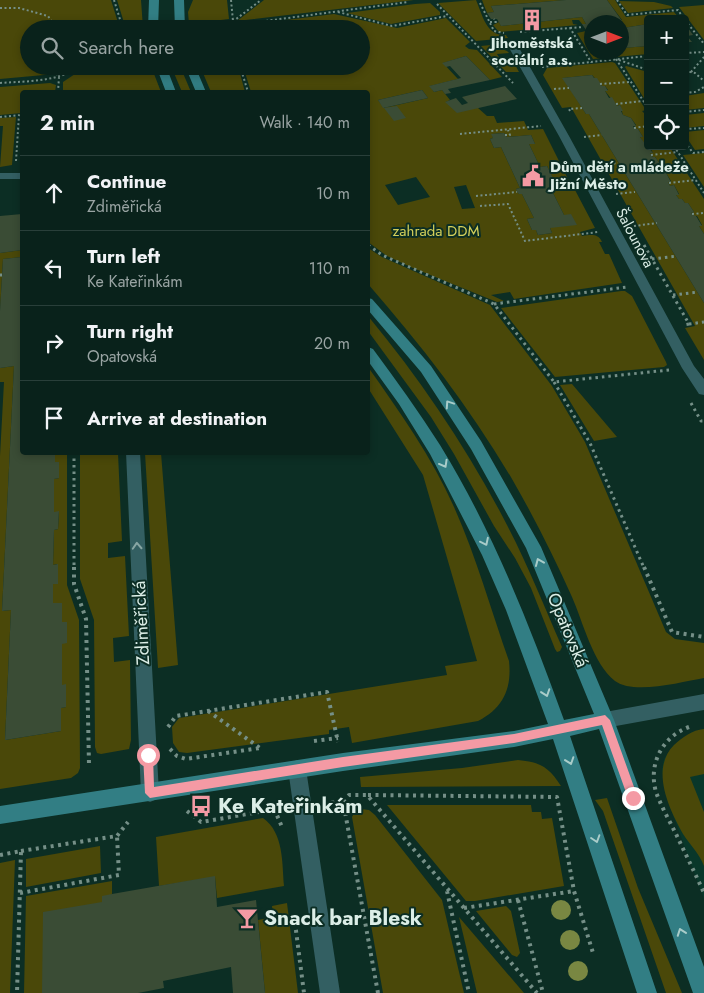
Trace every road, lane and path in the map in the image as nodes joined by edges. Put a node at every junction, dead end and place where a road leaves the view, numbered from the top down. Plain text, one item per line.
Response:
1 (114, 0) edge
2 (147, 0) edge
3 (154, 0) edge
4 (178, 0) edge
5 (187, 0) edge
6 (231, 0) edge
7 (261, 0) edge
8 (617, 0) edge
9 (408, 2) dead end
10 (480, 3) dead end
11 (437, 4) dead end
12 (0, 8) edge
13 (336, 12) junction
14 (682, 15) edge
15 (448, 16) junction
16 (152, 17) junction
17 (494, 19) dead end
18 (51, 20) edge
19 (120, 20) edge
20 (152, 20) edge
21 (179, 20) edge
22 (182, 20) edge
23 (232, 20) edge
24 (235, 20) edge
25 (274, 20) edge
26 (368, 20) edge
27 (370, 20) edge
28 (489, 22) junction
29 (690, 25) edge
30 (583, 26) dead end
31 (570, 28) junction
32 (468, 36) dead end
33 (704, 44) edge
34 (513, 46) dead end
35 (584, 51) edge
36 (704, 52) edge
37 (689, 53) edge
38 (644, 56) edge
39 (704, 57) edge
40 (629, 58) edge
41 (590, 60) edge
42 (608, 60) edge
43 (617, 60) edge
44 (619, 60) edge
45 (644, 69) edge
46 (691, 72) joint
47 (70, 75) edge
48 (165, 75) edge
49 (194, 75) edge
50 (243, 75) edge
51 (59, 77) junction
52 (704, 81) edge
53 (630, 82) junction
54 (0, 83) edge
55 (600, 84) dead end
56 (704, 88) edge
57 (58, 90) edge
58 (171, 90) edge
59 (200, 90) edge
60 (247, 90) edge
61 (689, 93) edge
62 (643, 101) junction
63 (616, 104) dead end
64 (646, 105) edge
65 (582, 108) dead end
66 (704, 110) edge
67 (570, 112) dead end
68 (689, 112) edge
69 (20, 115) edge
70 (0, 117) edge
71 (544, 126) dead end
72 (644, 127) edge
73 (634, 128) dead end
74 (704, 128) edge
75 (508, 130) junction
76 (689, 130) edge
77 (460, 134) dead end
78 (505, 135) dead end
79 (602, 135) dead end
80 (584, 137) dead end
81 (20, 143) edge
82 (689, 148) edge
83 (678, 152) joint
84 (704, 152) edge
85 (652, 155) dead end
86 (618, 163) dead end
87 (600, 165) dead end
88 (19, 171) edge
89 (0, 176) edge
90 (696, 180) junction
91 (669, 183) dead end
92 (566, 186) dead end
93 (557, 187) dead end
94 (517, 192) dead end
95 (635, 192) dead end
96 (704, 193) edge
97 (616, 194) dead end
98 (476, 196) dead end
99 (480, 206) dead end
100 (704, 213) edge
101 (692, 214) dead end
102 (657, 224) dead end
103 (634, 226) dead end
104 (601, 232) dead end
105 (545, 234) dead end
106 (547, 238) junction
107 (370, 246) edge
108 (676, 256) dead end
109 (652, 259) dead end
110 (666, 282) dead end
111 (643, 285) junction
112 (698, 292) dead end
113 (673, 295) dead end
114 (370, 304) edge
115 (494, 304) junction
116 (704, 322) edge
117 (689, 324) dead end
118 (370, 354) edge
119 (689, 368) junction
120 (554, 382) junction
121 (704, 390) edge
122 (74, 455) edge
123 (132, 455) edge
124 (704, 637) edge
125 (704, 702) edge
126 (207, 710) junction
127 (605, 720) junction
128 (695, 726) dead end
129 (167, 729) dead end
130 (559, 729) junction
131 (314, 741) dead end
132 (168, 745) dead end
133 (89, 764) dead end
134 (297, 769) junction
135 (150, 793) junction
136 (367, 795) junction
137 (187, 811) dead end
138 (0, 815) edge
139 (128, 822) dead end
140 (284, 832) dead end
141 (117, 836) junction
142 (21, 851) junction
143 (0, 855) edge
144 (447, 888) junction
145 (574, 891) junction
146 (20, 893) junction
147 (704, 893) edge
148 (518, 900) junction
149 (294, 908) dead end
150 (464, 908) junction
151 (593, 953) dead end
152 (17, 993) edge
153 (304, 993) edge
154 (330, 993) edge
155 (378, 993) edge
156 (469, 993) edge
157 (537, 993) edge
158 (543, 993) edge
159 (647, 993) edge
160 (704, 993) edge

1 - 19 path
2 - 16 main road
3 - 16 main road
4 - 21 main road
5 - 22 main road
6 - 23 path
7 - 24 path
8 - 14 path
9 - 13 path
10 - 28 path
11 - 15 path
12 - 18 path
13 - 25 path
13 - 26 path
15 - 27 path
15 - 32 path
16 - 20 main road
17 - 28 path
28 - 31 path
29 - 33 path
30 - 31 path
31 - 35 path
34 - 111 street, Šalounova
36 - 37 path
38 - 40 path
39 - 46 path
41 - 42 path
43 - 53 path
44 - 45 path
46 - 52 path
47 - 51 path
48 - 58 main road
49 - 59 main road
50 - 60 path
51 - 54 path
51 - 57 path
53 - 55 path
53 - 62 path
56 - 61 path
62 - 63 path
62 - 64 path
65 - 67 path
66 - 68 path
69 - 70 path
71 - 75 path
72 - 73 path
74 - 76 path
75 - 77 path
75 - 78 path
79 - 80 path
81 - 88 path
82 - 84 path
83 - 85 path
83 - 90 path
86 - 87 path
88 - 89 street
90 - 91 path
90 - 96 path
92 - 93 path
94 - 98 path
95 - 97 path
99 - 106 path
100 - 101 path
102 - 103 path
104 - 106 path
105 - 106 path
107 - 115 path
108 - 109 path
110 - 111 path
111 - 115 path
111 - 119 street, Šalounova
112 - 113 path
127 -> 114 main road, Opatovská
115 - 120 path
116 - 117 path
118 -> 130 main road
119 - 120 path
119 - 121 street, Šalounova
120 - 124 path
122 - 133 path
135 -> 123 street, Zdiměřická
125 - 127 street
126 - 129 path
126 - 131 path
126 - 132 path
127 - 130 main road
160 -> 127 main road, Opatovská
128 - 147 path
130 - 134 main road
130 -> 159 main road
134 - 135 main road
134 - 154 street
135 - 138 main road
136 - 144 path
136 - 145 path
136 - 155 path
137 - 140 path
139 - 141 path
141 - 142 path
141 - 146 path
142 - 143 path
142 - 146 path
144 - 150 path
144 - 156 path
145 - 148 path
145 - 151 path
146 - 152 path
148 - 150 path
148 - 158 path
149 - 153 path
150 - 157 path

